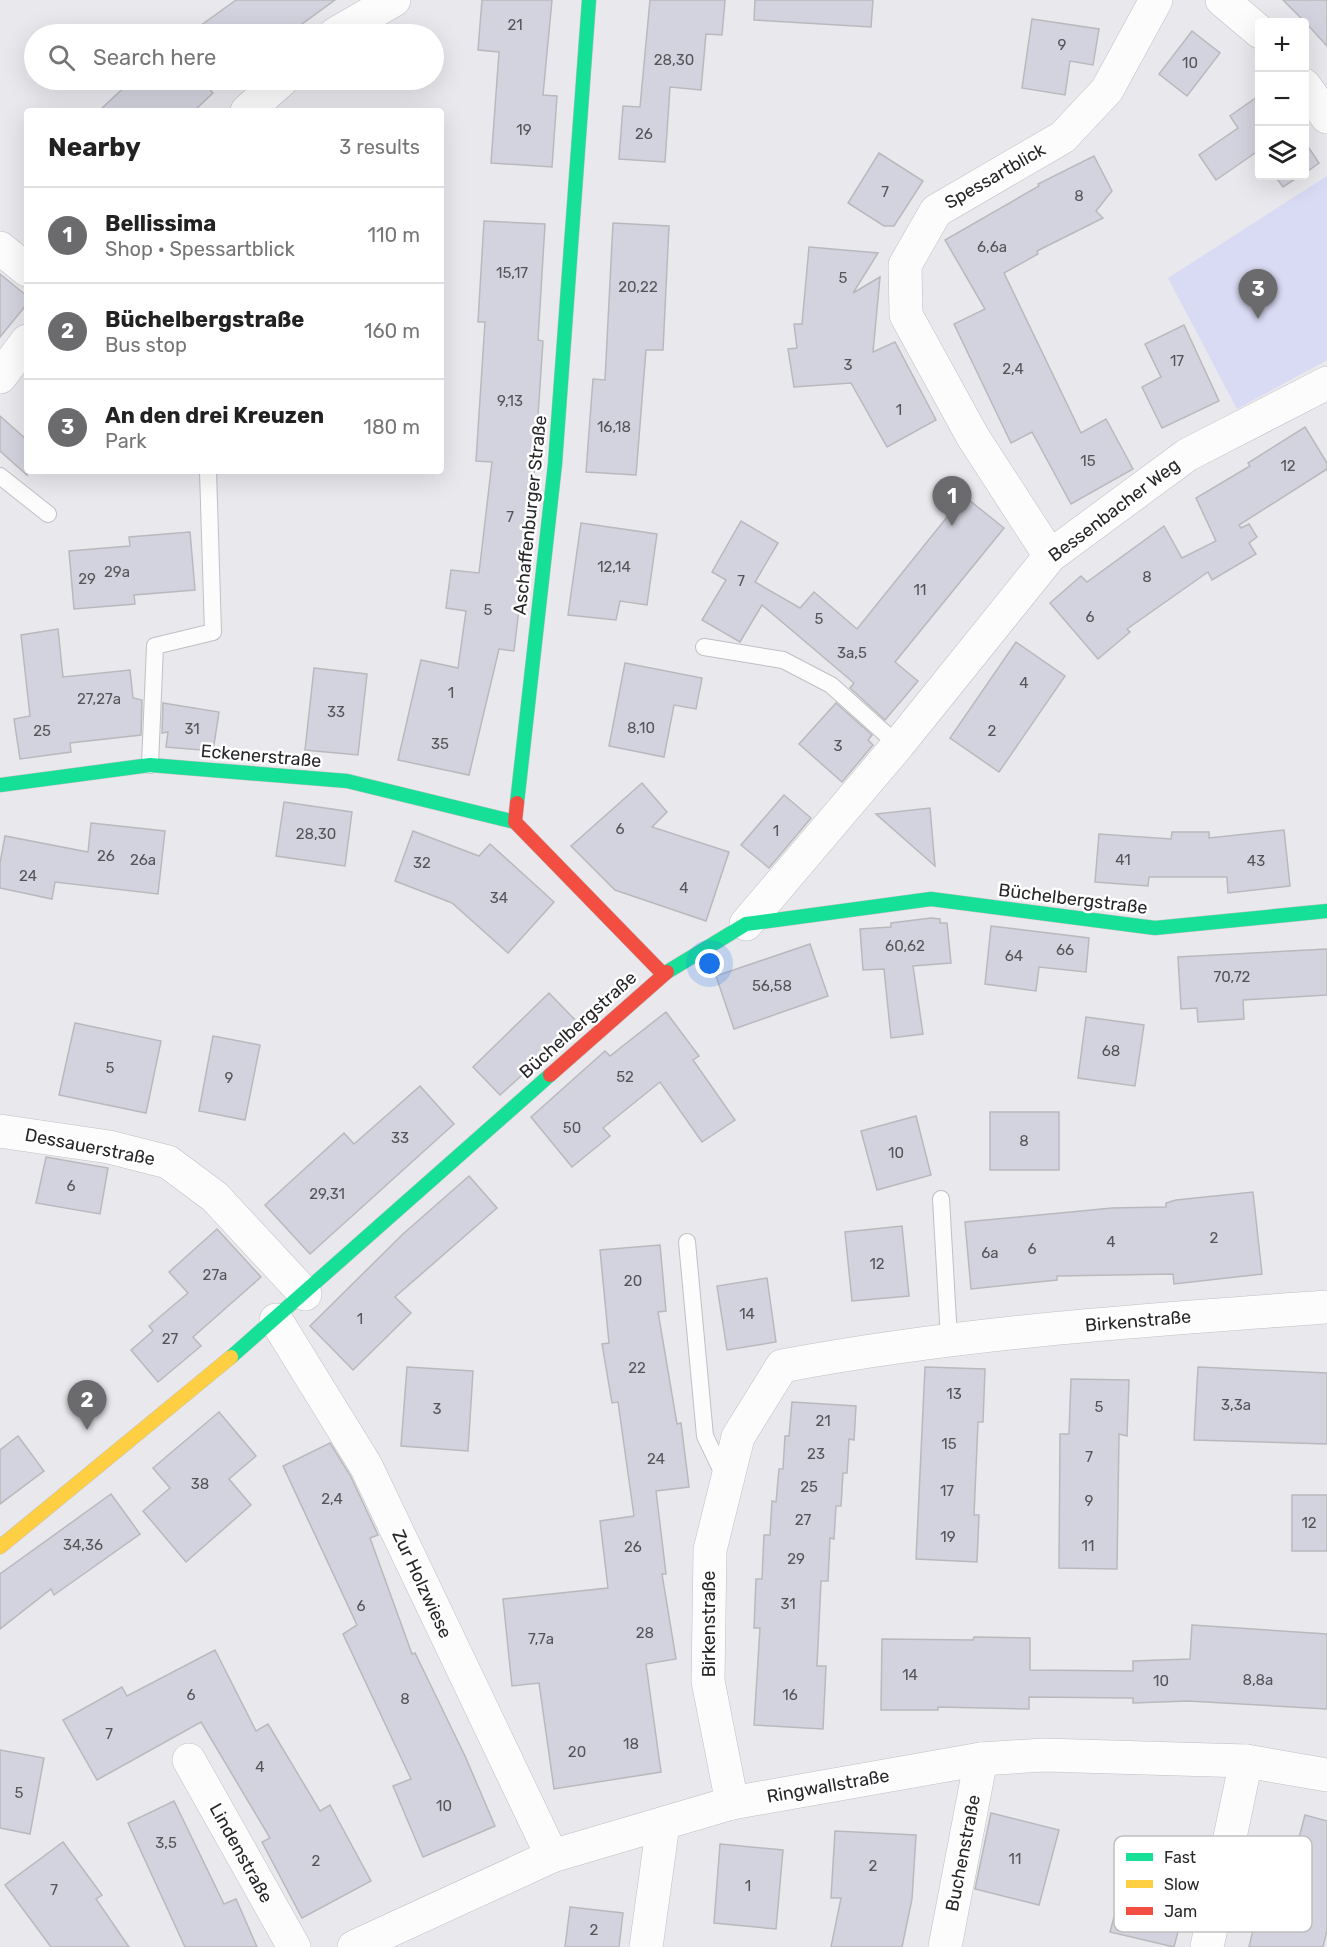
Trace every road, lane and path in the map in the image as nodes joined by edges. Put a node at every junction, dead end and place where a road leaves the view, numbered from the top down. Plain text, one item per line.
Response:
1 (394, 0) edge
2 (589, 0) edge
3 (1156, 0) edge
4 (1222, 0) edge
5 (352, 24) edge
6 (1255, 28) edge
7 (271, 90) edge
8 (1309, 91) edge
9 (250, 108) edge
10 (1327, 117) edge
11 (0, 248) edge
12 (24, 268) edge
13 (24, 345) edge
14 (0, 377) edge
15 (1327, 383) edge
16 (208, 474) edge
17 (0, 476) edge
18 (48, 514) dead end
19 (1050, 556) junction
20 (704, 647) dead end
21 (898, 745) junction
22 (150, 765) junction
23 (0, 785) edge
24 (515, 822) junction
25 (1327, 911) edge
26 (746, 924) junction
27 (663, 974) junction
28 (0, 1131) edge
29 (941, 1199) dead end
30 (687, 1242) dead end
31 (305, 1294) junction
32 (1327, 1307) edge
33 (276, 1320) junction
34 (949, 1339) junction
35 (727, 1481) junction
36 (0, 1547) edge
37 (981, 1759) junction
38 (189, 1760) dead end
39 (1246, 1761) junction
40 (1327, 1775) edge
41 (732, 1803) junction
42 (663, 1824) junction
43 (1230, 1836) edge
44 (552, 1856) junction
45 (1210, 1932) edge
46 (369, 1943) edge
47 (294, 1947) edge
48 (646, 1947) edge
49 (945, 1947) edge
50 (1207, 1947) edge

1 - 5 street
2 - 24 street, Aschaffenburger Straße
3 - 19 street, Spessartblick
4 - 6 street
7 - 9 street
8 - 10 street
11 - 12 street
13 - 14 street
15 - 19 street, Bessenbacher Weg
16 - 22 lane
17 - 18 lane
19 - 21 street, Bessenbacher Weg
20 - 21 lane
21 - 26 street, Bessenbacher Weg
22 - 23 street, Eckenerstraße
22 - 24 street, Eckenerstraße
24 - 27 street
25 - 26 street, Büchelbergstraße
26 - 27 street, Büchelbergstraße
27 - 31 street, Büchelbergstraße
28 - 31 street, Dessauerstraße
29 - 34 lane
30 - 35 lane
31 - 33 street, Büchelbergstraße
32 - 34 street, Birkenstraße
33 - 36 street, Büchelbergstraße
33 - 44 street, Zur Holzwiese
34 - 35 street, Birkenstraße
35 - 41 street, Birkenstraße
37 - 39 street, Ringwallstraße
37 - 41 street, Ringwallstraße
37 - 49 street, Buchenstraße
38 - 47 street, Lindenstraße
39 - 40 street, Ringwallstraße
39 - 43 street
41 - 42 street, Ringwallstraße
42 - 44 street, Ringwallstraße
42 - 48 street
44 - 46 street, Ringwallstraße
45 - 50 street

